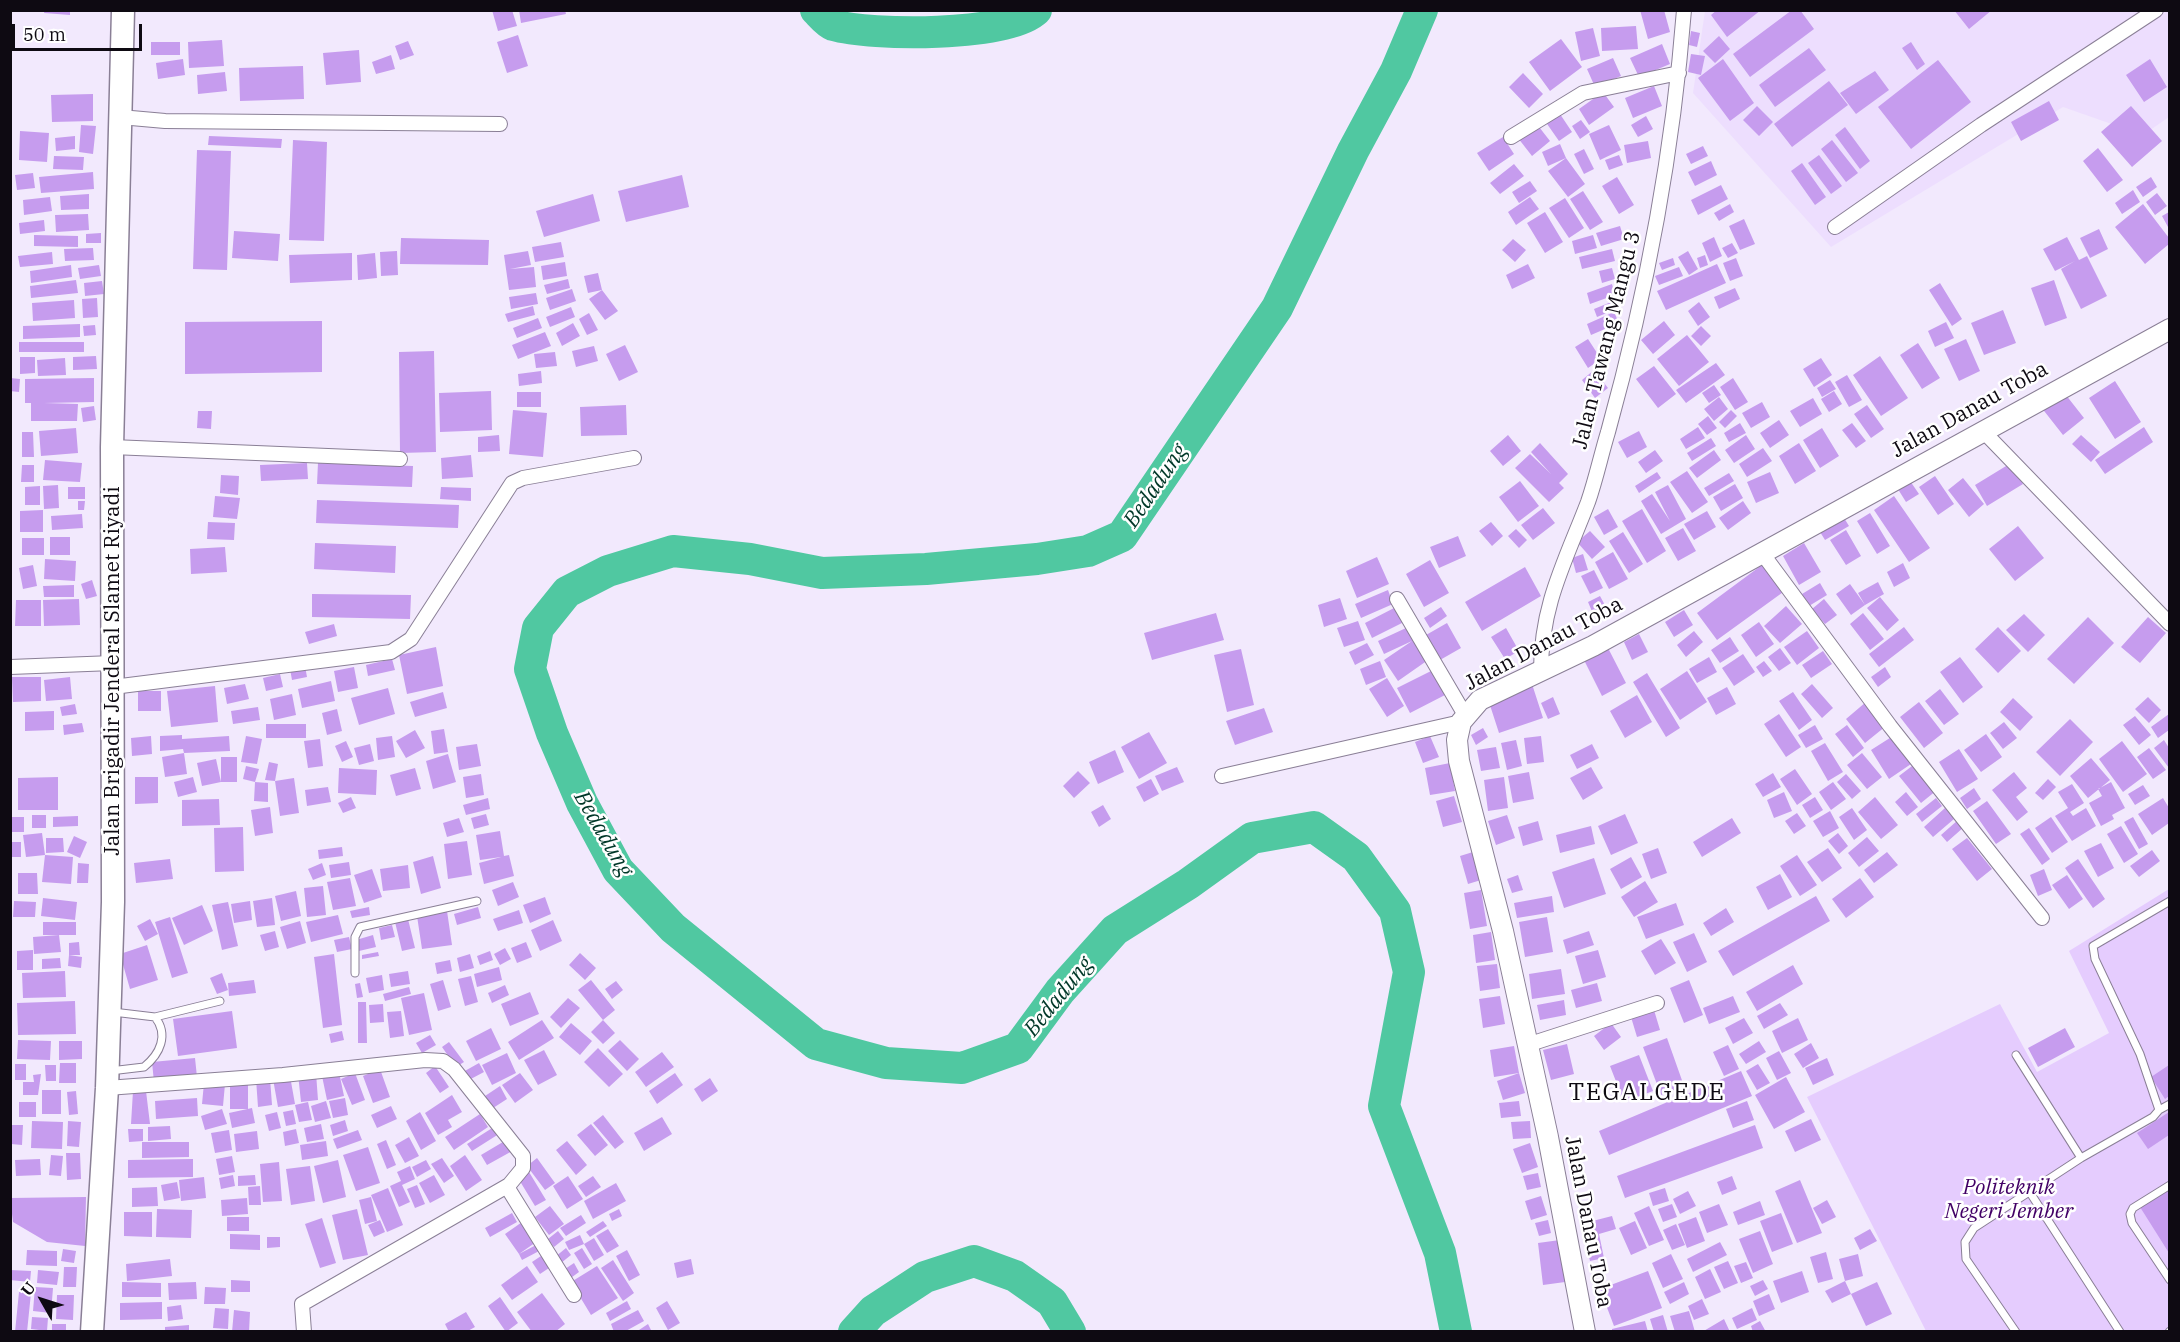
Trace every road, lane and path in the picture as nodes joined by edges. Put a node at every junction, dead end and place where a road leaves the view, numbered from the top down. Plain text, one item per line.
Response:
1 (123, 10) edge
2 (1684, 10) edge
3 (2156, 10) edge
4 (1679, 73) junction
5 (120, 117) junction
6 (500, 124) dead end
7 (1511, 137) dead end
8 (1835, 227) dead end
9 (2169, 329) edge
10 (1982, 430) junction
11 (112, 447) junction
12 (634, 458) dead end
13 (400, 459) dead end
14 (1762, 553) junction
15 (1397, 599) dead end
16 (2169, 624) edge
17 (113, 663) junction
18 (10, 667) edge
19 (1541, 671) junction
20 (113, 687) junction
21 (1463, 719) junction
22 (1222, 777) dead end
23 (477, 901) dead end
24 (2169, 901) edge
25 (2042, 918) dead end
26 (355, 973) dead end
27 (220, 1001) dead end
28 (1657, 1003) dead end
29 (109, 1012) junction
30 (155, 1017) junction
31 (1527, 1046) junction
32 (2016, 1055) dead end
33 (107, 1080) junction
34 (2169, 1104) edge
35 (2159, 1110) junction
36 (2081, 1158) junction
37 (509, 1185) junction
38 (2169, 1185) edge
39 (2029, 1191) junction
40 (2169, 1280) edge
41 (574, 1295) dead end
42 (92, 1332) edge
43 (304, 1332) edge
44 (1585, 1332) edge
45 (2016, 1332) edge
46 (2120, 1332) edge

1 - 5 main road, Jalan Brigadir Jenderal Slamet Riyadi
2 - 4 street, Jalan Tawang Mangu 3
3 - 8 street
4 - 7 street
4 - 19 street, Jalan Tawang Mangu 3
5 - 6 street
5 - 11 main road, Jalan Brigadir Jenderal Slamet Riyadi
9 - 10 main road, Jalan Danau Toba
10 - 14 main road, Jalan Danau Toba
10 - 16 street
11 - 13 street
11 - 17 main road, Jalan Brigadir Jenderal Slamet Riyadi
12 - 20 street
14 - 19 main road, Jalan Danau Toba
14 - 25 street
15 - 21 street
17 - 18 street
17 - 20 main road, Jalan Brigadir Jenderal Slamet Riyadi
19 - 21 main road, Jalan Danau Toba
20 - 29 main road, Jalan Brigadir Jenderal Slamet Riyadi
21 - 22 street
21 - 31 main road, Jalan Danau Toba
23 - 26 lane
24 - 35 lane
27 - 30 lane
28 - 31 street
29 - 30 lane
29 - 33 main road, Jalan Brigadir Jenderal Slamet Riyadi
30 - 33 lane
31 - 44 main road, Jalan Danau Toba
32 - 36 lane
33 - 37 street
33 - 42 main road, Jalan Brigadir Jenderal Slamet Riyadi
34 - 35 lane
35 - 36 lane
36 - 39 lane
37 - 41 street
37 - 43 street
38 - 40 lane
39 - 45 lane
39 - 46 lane

